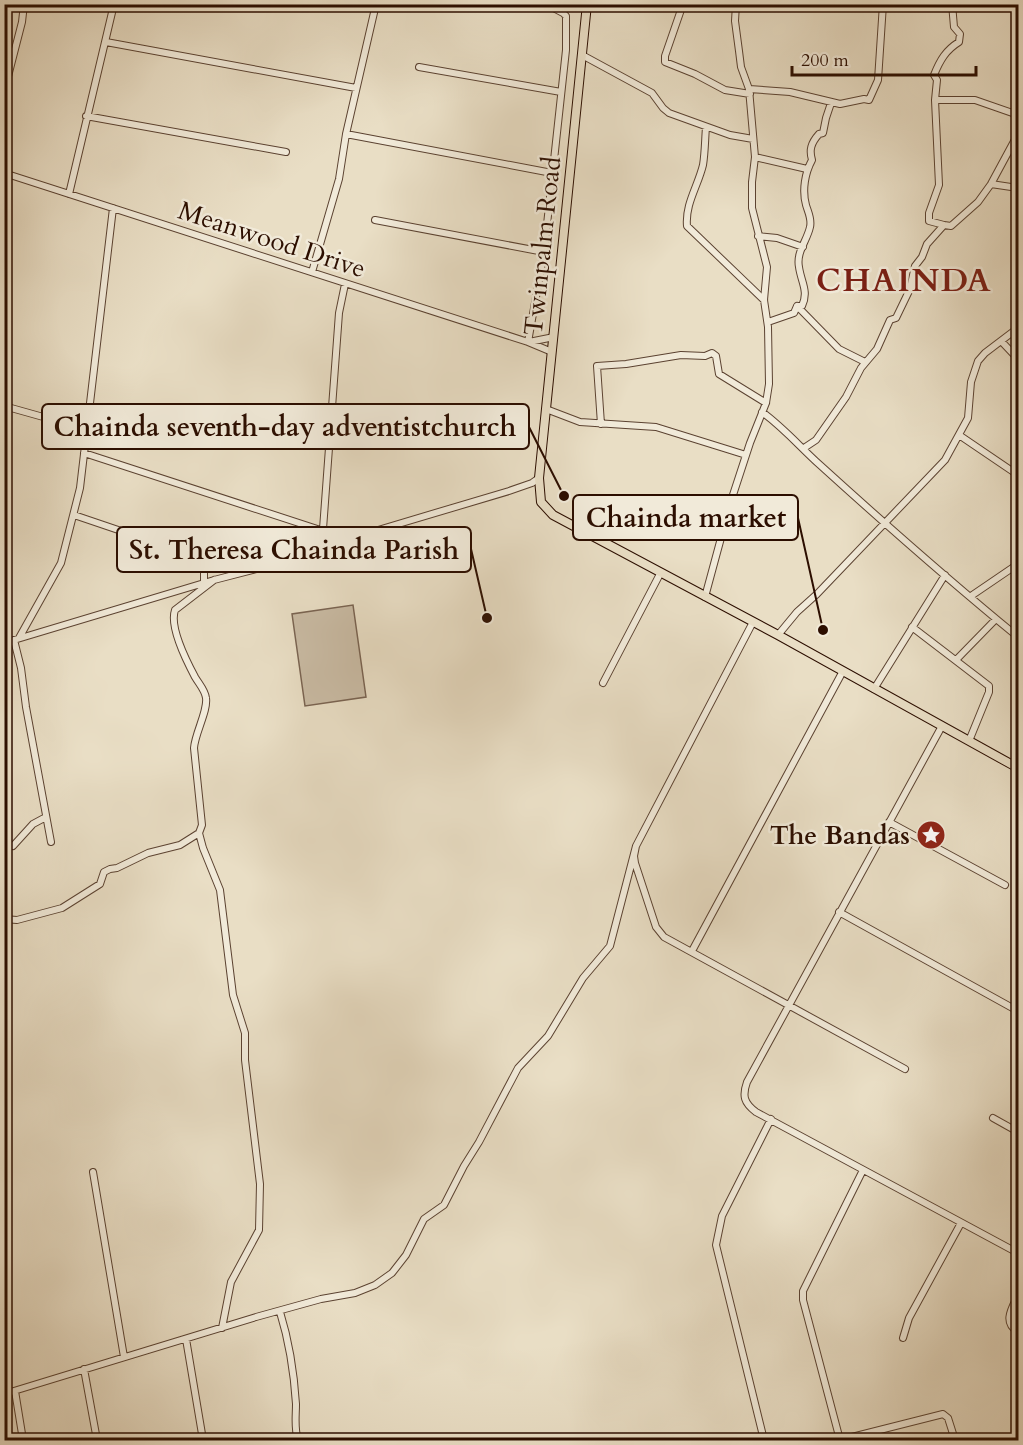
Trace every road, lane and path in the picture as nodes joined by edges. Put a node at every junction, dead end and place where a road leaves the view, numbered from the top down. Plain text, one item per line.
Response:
1 (24, 4) edge
2 (114, 4) edge
3 (376, 4) edge
4 (546, 4) edge
5 (587, 4) edge
6 (682, 4) edge
7 (736, 4) edge
8 (883, 4) edge
9 (952, 4) edge
10 (106, 42) junction
11 (582, 55) junction
12 (419, 67) dead end
13 (356, 88) junction
14 (749, 91) junction
15 (4, 92) edge
16 (561, 92) junction
17 (935, 100) junction
18 (831, 103) junction
19 (1018, 114) edge
20 (86, 116) junction
21 (706, 127) junction
22 (346, 134) junction
23 (1018, 135) edge
24 (753, 139) junction
25 (286, 152) dead end
26 (755, 157) junction
27 (807, 169) junction
28 (4, 173) edge
29 (552, 173) junction
30 (991, 184) junction
31 (1018, 189) edge
32 (69, 194) junction
33 (112, 208) junction
34 (375, 220) dead end
35 (944, 225) junction
36 (758, 236) junction
37 (803, 247) junction
38 (544, 252) junction
39 (312, 272) junction
40 (345, 284) junction
41 (764, 300) junction
42 (796, 306) junction
43 (768, 322) junction
44 (1018, 328) edge
45 (554, 337) junction
46 (528, 342) junction
47 (1002, 342) junction
48 (552, 352) junction
49 (1018, 359) edge
50 (865, 362) junction
51 (766, 403) junction
52 (5, 407) edge
53 (546, 409) junction
54 (762, 412) junction
55 (601, 424) junction
56 (86, 429) junction
57 (959, 435) junction
58 (804, 448) junction
59 (84, 453) junction
60 (746, 455) junction
61 (1018, 473) edge
62 (539, 478) junction
63 (74, 515) junction
64 (884, 523) junction
65 (323, 530) junction
66 (348, 539) junction
67 (320, 550) junction
68 (198, 557) junction
69 (1018, 564) edge
70 (247, 571) junction
71 (661, 572) junction
72 (945, 575) junction
73 (214, 580) junction
74 (204, 583) junction
75 (971, 596) junction
76 (705, 597) junction
77 (996, 619) junction
78 (753, 622) junction
79 (912, 627) junction
80 (778, 635) junction
81 (1018, 637) edge
82 (16, 639) junction
83 (4, 642) edge
84 (956, 660) junction
85 (843, 671) junction
86 (603, 683) dead end
87 (874, 688) junction
88 (942, 726) junction
89 (969, 741) junction
90 (1018, 768) edge
91 (46, 817) junction
92 (889, 822) junction
93 (199, 833) junction
94 (51, 842) dead end
95 (13, 846) dead end
96 (636, 846) junction
97 (1005, 885) dead end
98 (839, 912) junction
99 (4, 919) edge
100 (692, 951) junction
101 (789, 1005) junction
102 (1018, 1011) edge
103 (905, 1069) dead end
104 (993, 1118) dead end
105 (771, 1119) junction
106 (1018, 1132) edge
107 (863, 1170) junction
108 (93, 1172) dead end
109 (962, 1223) junction
110 (1018, 1254) edge
111 (1018, 1294) edge
112 (280, 1312) junction
113 (222, 1328) junction
114 (1018, 1332) edge
115 (903, 1338) dead end
116 (186, 1339) junction
117 (124, 1357) junction
118 (84, 1369) junction
119 (15, 1391) junction
120 (4, 1394) edge
121 (23, 1440) edge
122 (97, 1440) edge
123 (203, 1440) edge
124 (298, 1440) edge
125 (764, 1440) edge
126 (840, 1440) edge
127 (955, 1440) edge

1 - 15 street
2 - 10 street
3 - 13 street
4 - 16 street
5 - 11 main road, Twinpalm Road
6 - 14 street
7 - 14 street
8 - 18 street
9 - 17 street
10 - 13 street
10 - 20 street
11 - 21 street
11 - 45 main road, Twinpalm Road
12 - 16 street
13 - 22 street
14 - 18 street
14 - 24 street
16 - 29 street
17 - 19 street
17 - 35 street
18 - 27 street
20 - 25 street
20 - 32 street
21 - 24 street
21 - 41 street
22 - 29 street
22 - 39 street
23 - 30 street
24 - 26 street
26 - 27 street
26 - 36 street
27 - 37 street
28 - 32 street, Meanwood Drive
29 - 38 street
30 - 31 street
30 - 35 street
32 - 33 street, Meanwood Drive
33 - 39 street, Meanwood Drive
33 - 56 street
34 - 38 street
35 - 50 street
36 - 37 street
36 - 41 street
37 - 42 street
38 - 46 street
39 - 40 street, Meanwood Drive
40 - 46 street, Meanwood Drive
40 - 65 street
41 - 43 street
42 - 43 street
42 - 50 street
43 - 51 street
44 - 47 street
45 - 46 street
45 - 48 main road, Twinpalm Road
46 - 48 street, Meanwood Drive
47 - 49 street
47 - 57 street
48 - 53 main road, Twinpalm Road
50 - 58 street
51 - 54 street
51 - 55 street
52 - 56 street
53 - 55 street
53 - 62 main road, Twinpalm Road
54 - 58 street
54 - 60 street
55 - 60 street
56 - 59 street
57 - 61 street
57 - 64 street
58 - 64 street
59 - 63 street
59 - 65 street
60 - 76 street
62 - 66 street
62 - 71 main road, Twinpalm Road
63 - 68 street
63 - 82 street
64 - 72 street
64 - 80 street
65 - 66 street
65 - 67 street
66 - 67 street
67 - 70 street
68 - 70 street
68 - 74 street
69 - 75 street
70 - 73 street
71 - 76 main road
71 - 86 street
72 - 75 street
72 - 79 street
73 - 74 street
73 - 93 street
74 - 82 street
75 - 77 street
76 - 78 main road
77 - 81 street
77 - 84 street
78 - 80 main road
78 - 96 street
79 - 84 street
79 - 87 street
80 - 85 main road
82 - 83 street
82 - 91 street
84 - 89 street
85 - 87 main road
85 - 100 street
87 - 88 main road
88 - 89 main road
88 - 92 street
89 - 90 main road
91 - 94 street
91 - 95 street
92 - 97 street
92 - 98 street
93 - 99 street
93 - 113 street
96 - 100 street
96 - 112 street
98 - 101 street
98 - 102 street
100 - 101 street
101 - 103 street
101 - 105 street
104 - 106 street
105 - 107 street
105 - 125 street
107 - 109 street
107 - 126 street
108 - 117 street
109 - 110 street
109 - 115 street
111 - 114 street
112 - 113 street
112 - 124 street
113 - 116 street
116 - 117 street
116 - 123 street
117 - 118 street
118 - 119 street
118 - 122 street
119 - 120 street
119 - 121 street
126 - 127 street

